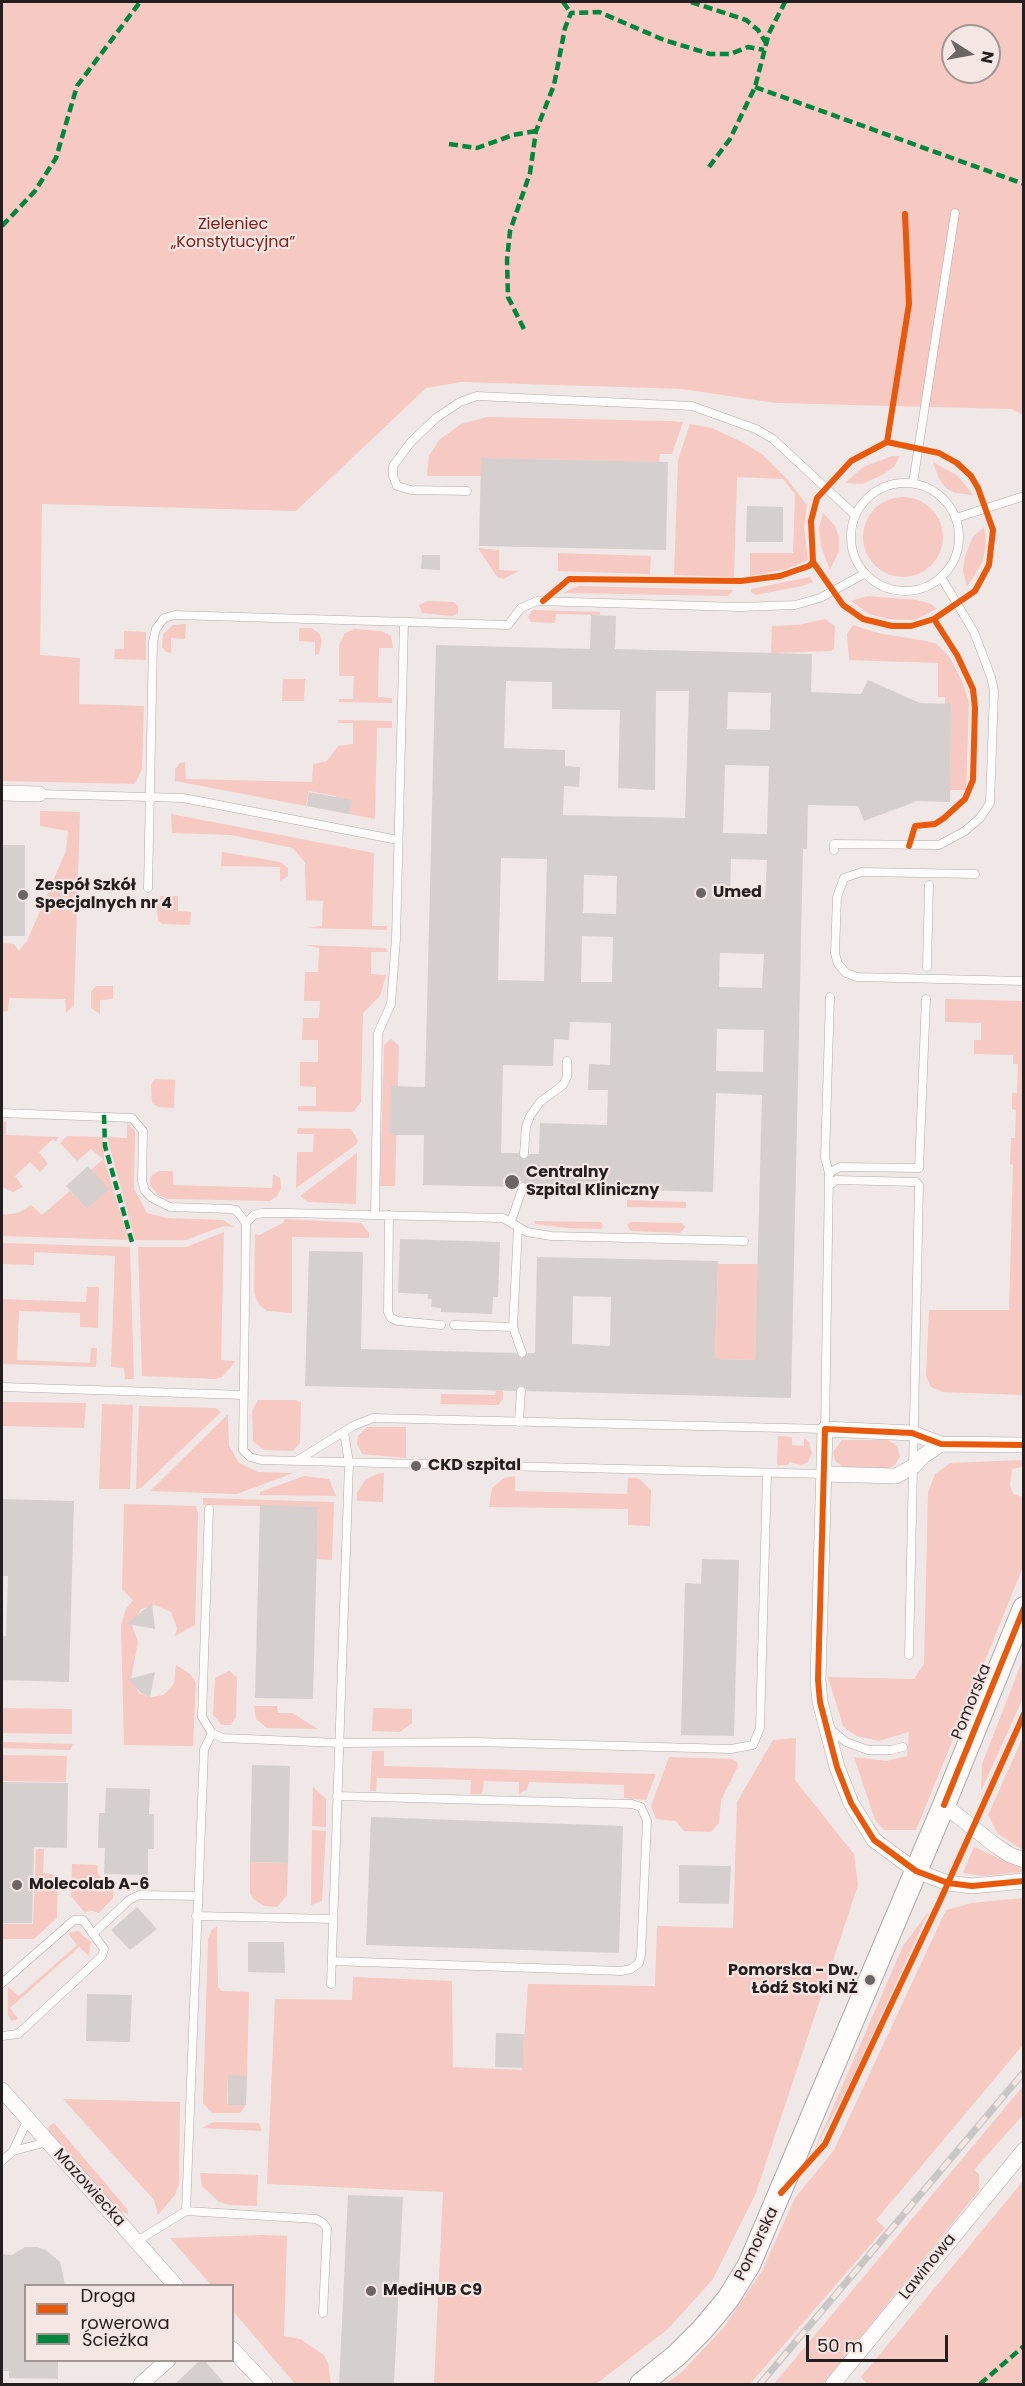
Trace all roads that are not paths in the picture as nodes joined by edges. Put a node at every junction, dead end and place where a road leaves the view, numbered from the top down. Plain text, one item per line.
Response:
1 (955, 213) dead end
2 (913, 483) junction
3 (467, 491) dead end
4 (1023, 496) edge
5 (855, 515) junction
6 (956, 518) junction
7 (864, 574) junction
8 (941, 577) junction
9 (404, 623) junction
10 (2, 793) edge
11 (39, 794) joint
12 (151, 796) junction
13 (398, 840) junction
14 (834, 850) dead end
15 (975, 874) dead end
16 (148, 888) dead end
17 (929, 888) dead end
18 (927, 967) dead end
19 (1023, 981) edge
20 (830, 997) dead end
21 (926, 999) dead end
22 (567, 1061) dead end
23 (2, 1113) edge
24 (524, 1154) dead end
25 (829, 1173) junction
26 (829, 1186) junction
27 (523, 1187) dead end
28 (375, 1215) junction
29 (389, 1215) junction
30 (511, 1221) junction
31 (246, 1222) junction
32 (518, 1228) junction
33 (744, 1241) dead end
34 (441, 1325) dead end
35 (454, 1325) dead end
36 (513, 1327) junction
37 (522, 1353) dead end
38 (2, 1387) edge
39 (521, 1391) dead end
40 (243, 1395) junction
41 (519, 1422) junction
42 (825, 1430) junction
43 (344, 1432) junction
44 (912, 1433) junction
45 (941, 1444) junction
46 (1023, 1445) edge
47 (296, 1461) junction
48 (349, 1463) junction
49 (914, 1466) junction
50 (767, 1473) junction
51 (824, 1474) junction
52 (209, 1509) dead end
53 (1023, 1608) edge
54 (909, 1655) dead end
55 (825, 1724) junction
56 (212, 1732) junction
57 (339, 1743) junction
58 (903, 1747) dead end
59 (338, 1796) junction
60 (944, 1804) junction
61 (1023, 1860) edge
62 (916, 1871) junction
63 (1023, 1881) edge
64 (197, 1896) junction
65 (196, 1916) junction
66 (333, 1919) junction
67 (93, 1934) junction
68 (332, 1961) junction
69 (2, 1983) edge
70 (331, 1984) dead end
71 (2, 2036) edge
72 (2, 2090) edge
73 (28, 2119) junction
74 (47, 2142) junction
75 (1023, 2150) edge
76 (13, 2151) junction
77 (2, 2161) edge
78 (186, 2211) junction
79 (137, 2241) junction
80 (174, 2284) edge
81 (323, 2313) dead end
82 (234, 2351) edge
83 (167, 2362) edge
84 (141, 2385) edge
85 (265, 2385) edge
86 (641, 2385) edge
87 (833, 2385) edge

1 - 2 lane
2 - 5 lane
2 - 6 lane
3 - 5 lane
4 - 6 lane
5 - 7 lane
6 - 8 lane
7 - 8 lane
7 - 9 lane
8 - 14 lane
9 - 12 lane
9 - 13 lane
10 - 11 street
11 - 12 lane
12 - 13 lane
12 - 16 lane
13 - 28 lane
15 - 19 lane
17 - 18 lane
20 - 25 lane
21 - 25 lane
22 - 24 lane
23 - 31 lane
25 - 26 lane
26 - 42 lane
26 - 44 lane
27 - 30 lane
28 - 29 lane
28 - 31 lane
29 - 30 lane
29 - 34 lane
30 - 32 lane
31 - 40 lane
32 - 33 lane
32 - 36 lane
35 - 36 lane
36 - 37 lane
38 - 40 lane
39 - 41 lane
40 - 47 lane
41 - 42 lane
41 - 43 lane
42 - 44 street
42 - 51 street
43 - 47 lane
43 - 48 lane
44 - 45 street
44 - 49 lane
45 - 46 street
45 - 49 street
47 - 48 lane
48 - 50 lane
48 - 57 lane
49 - 51 street
49 - 54 lane
50 - 51 lane
50 - 57 lane
51 - 55 street
52 - 56 lane
53 - 60 street, Pomorska
55 - 58 lane
55 - 62 street
56 - 57 lane
56 - 64 lane
57 - 59 lane
59 - 66 lane
59 - 68 lane
60 - 61 street
60 - 62 street, Pomorska
62 - 63 street
62 - 86 street, Pomorska
64 - 65 lane
64 - 67 lane
65 - 66 lane
65 - 78 lane
66 - 68 lane
67 - 69 lane
67 - 71 lane
68 - 70 lane
72 - 73 street, Mazowiecka
73 - 74 street, Mazowiecka
73 - 76 lane
74 - 76 lane
74 - 79 street, Mazowiecka
75 - 87 street, Lawinowa
76 - 77 lane
78 - 79 lane
78 - 81 lane
79 - 80 street, Mazowiecka
82 - 85 street
83 - 84 street

